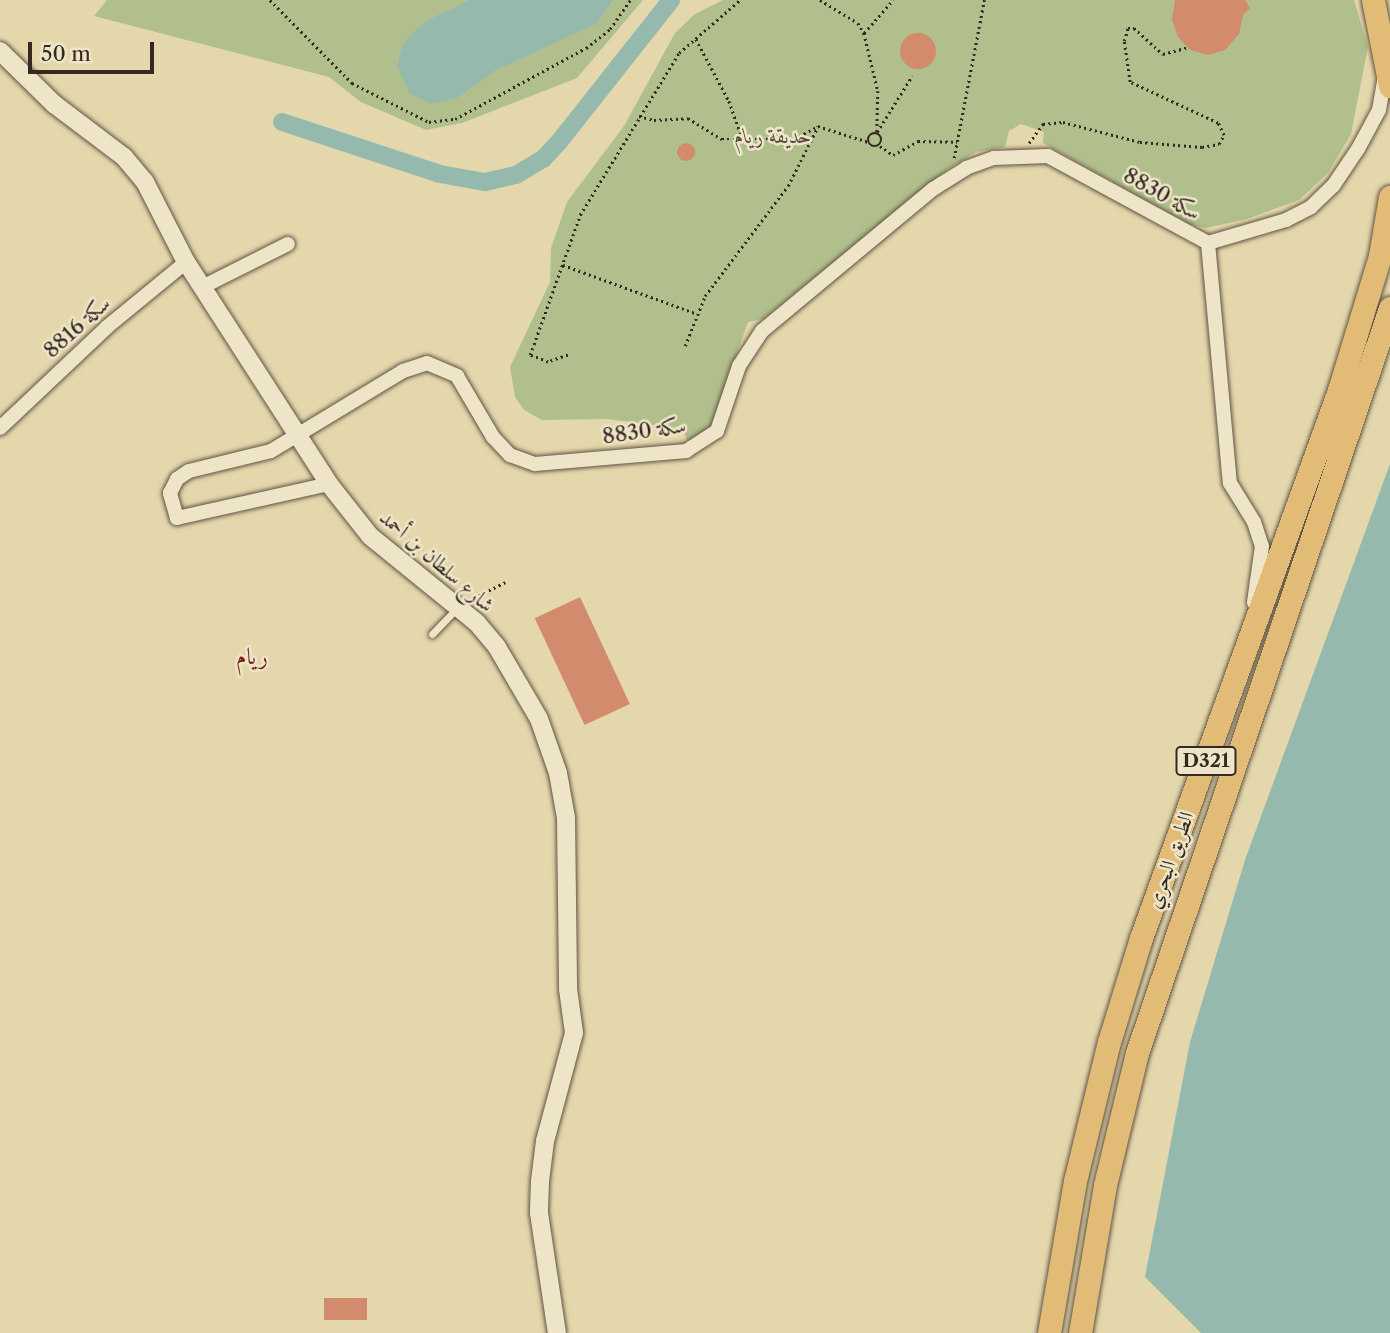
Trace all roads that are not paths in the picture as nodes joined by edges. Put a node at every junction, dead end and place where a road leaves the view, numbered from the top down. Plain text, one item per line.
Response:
1 (1373, 0) edge
2 (0, 51) edge
3 (1389, 76) edge
4 (1390, 197) edge
5 (288, 243) dead end
6 (1208, 243) junction
7 (186, 262) junction
8 (202, 287) junction
9 (1390, 308) edge
10 (0, 428) edge
11 (298, 437) junction
12 (328, 484) junction
13 (459, 606) junction
14 (432, 634) dead end
15 (1246, 654) junction
16 (557, 1333) edge
17 (1049, 1333) edge
18 (1080, 1333) edge

1 - 3 main road
2 - 7 street, شارع سلطان بن أحمد
3 - 6 street, سكة 8830
4 - 15 main road, الطريق البحري / D321
5 - 8 street
6 - 11 street, سكة 8830
6 - 15 street, سكة 8830
7 - 8 street, شارع سلطان بن أحمد
7 - 10 street, سكة 8816
8 - 11 street, شارع سلطان بن أحمد
9 - 18 main road, الطريق البحري / D321
11 - 12 street, شارع سلطان بن أحمد
11 - 12 street, سكة 8830
12 - 13 street, شارع سلطان بن أحمد
13 - 14 lane
13 - 16 street, شارع سلطان بن أحمد
15 - 17 main road, الطريق البحري / D321

